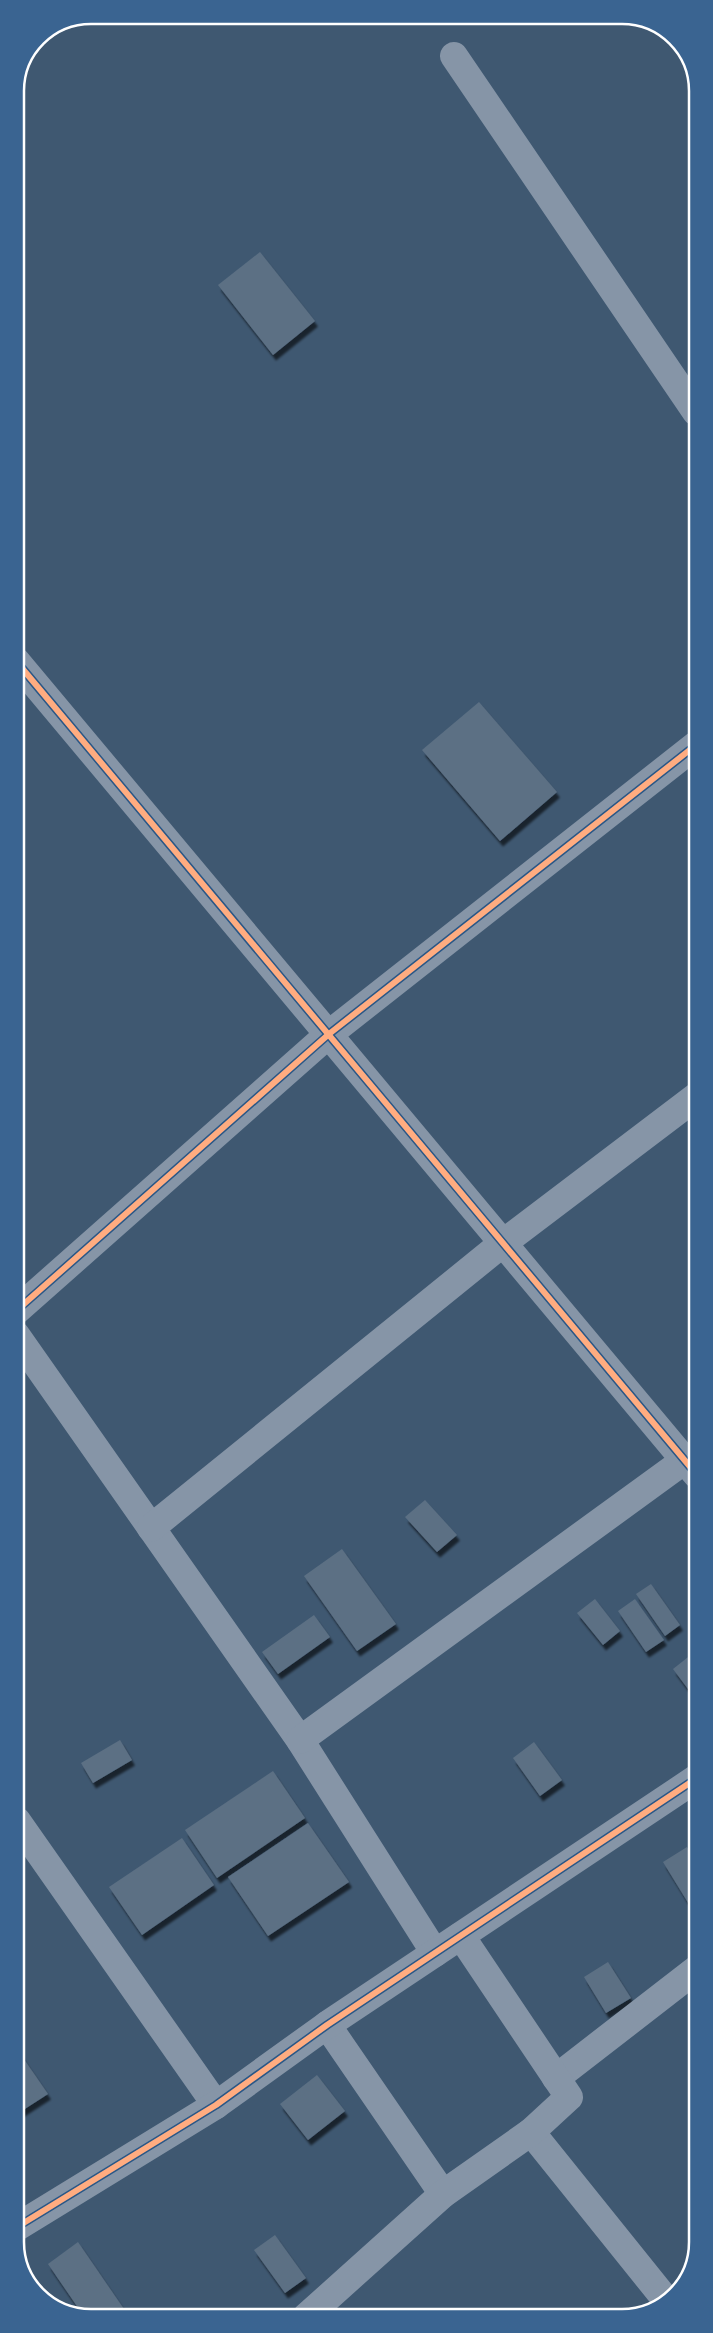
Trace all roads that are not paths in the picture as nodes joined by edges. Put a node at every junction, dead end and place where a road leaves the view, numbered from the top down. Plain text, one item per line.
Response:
1 (454, 56) dead end
2 (689, 402) edge
3 (24, 671) edge
4 (689, 751) edge
5 (329, 1034) junction
6 (689, 1102) edge
7 (503, 1242) junction
8 (24, 1304) edge
9 (24, 1346) edge
10 (689, 1466) edge
11 (689, 1469) edge
12 (151, 1528) junction
13 (300, 1740) junction
14 (689, 1784) edge
15 (24, 1831) edge
16 (461, 1936) junction
17 (435, 1953) junction
18 (689, 1976) edge
19 (327, 2025) junction
20 (556, 2078) junction
21 (216, 2104) junction
22 (531, 2132) junction
23 (443, 2194) junction
24 (24, 2223) edge
25 (663, 2296) edge
26 (315, 2309) edge

1 - 2 street
3 - 5 street
4 - 5 street
5 - 7 street
5 - 8 street
6 - 7 street
7 - 10 street
7 - 12 street
9 - 12 street
11 - 13 street
12 - 13 street
13 - 17 street
14 - 16 street
15 - 21 street
16 - 17 street
16 - 20 street
17 - 19 street
18 - 20 street
19 - 21 street
19 - 23 street
20 - 22 street
21 - 24 street
22 - 23 street
22 - 25 street
23 - 26 street

